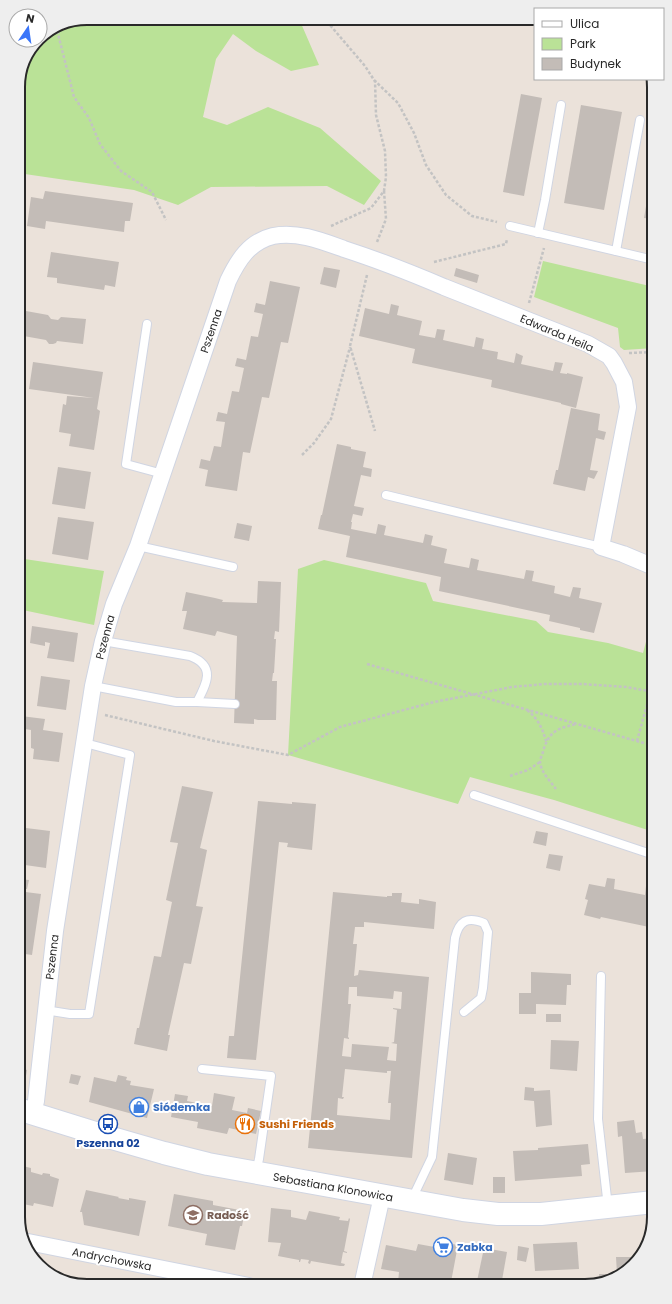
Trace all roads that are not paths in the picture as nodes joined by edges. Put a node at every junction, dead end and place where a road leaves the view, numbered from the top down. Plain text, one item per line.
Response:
1 (561, 105) dead end
2 (640, 120) dead end
3 (510, 226) road end
4 (538, 233) junction
5 (312, 238) joint
6 (616, 251) junction
7 (647, 258) edge
8 (147, 324) dead end
9 (163, 474) junction
10 (386, 495) dead end
11 (138, 546) junction
12 (602, 547) junction
13 (647, 564) edge
14 (233, 567) dead end
15 (103, 641) junction
16 (93, 686) junction
17 (197, 702) junction
18 (235, 704) dead end
19 (85, 743) junction
20 (474, 795) dead end
21 (647, 853) edge
22 (600, 976) dead end
23 (45, 1010) junction
24 (464, 1012) dead end
25 (202, 1069) dead end
26 (25, 1111) edge
27 (255, 1172) junction
28 (382, 1196) junction
29 (411, 1201) junction
30 (647, 1203) edge
31 (608, 1207) junction
32 (31, 1243) edge
33 (214, 1279) edge
34 (364, 1279) edge

1 - 4 lane
2 - 6 lane
3 - 4 lane
4 - 6 lane
5 - 9 street, Pszenna
5 - 12 street, Edwarda Heila
6 - 7 lane
8 - 9 lane
9 - 11 street, Pszenna
10 - 12 lane
11 - 14 lane
11 - 15 street, Pszenna
12 - 13 street
15 - 16 street, Pszenna
15 - 17 lane
16 - 17 lane
16 - 19 street, Pszenna
17 - 18 lane
19 - 23 street, Pszenna
19 - 23 lane
20 - 21 lane
22 - 31 lane
23 - 26 street, Pszenna
24 - 29 lane
25 - 27 lane
26 - 27 street, Sebastiana Klonowica
27 - 28 street, Sebastiana Klonowica
28 - 29 street, Sebastiana Klonowica
28 - 34 street
29 - 31 street, Sebastiana Klonowica
30 - 31 street, Sebastiana Klonowica
32 - 33 street, Andrychowska

